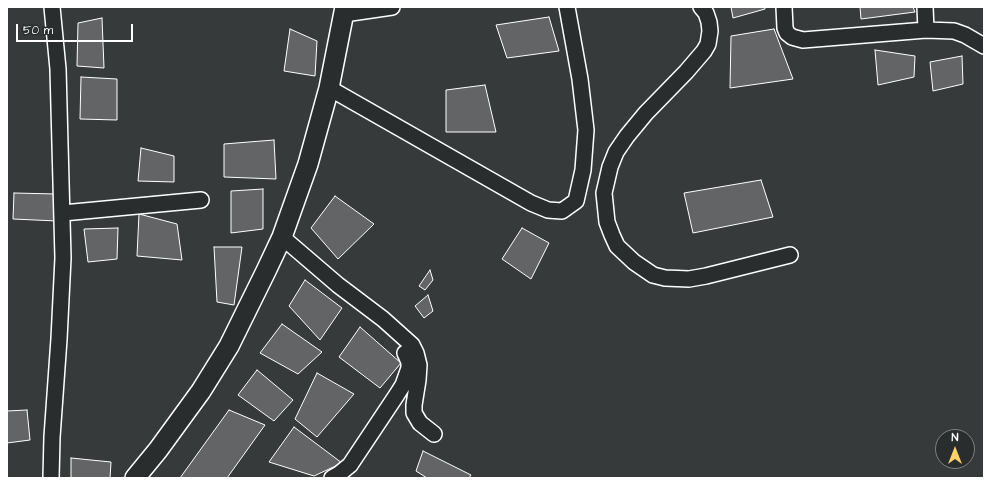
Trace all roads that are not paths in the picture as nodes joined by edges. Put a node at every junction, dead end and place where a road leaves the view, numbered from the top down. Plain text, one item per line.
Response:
1 (52, 7) edge
2 (392, 7) edge
3 (568, 7) edge
4 (702, 7) edge
5 (784, 7) edge
6 (925, 7) edge
7 (344, 10) edge
8 (926, 30) junction
9 (984, 46) edge
10 (329, 88) junction
11 (201, 200) dead end
12 (63, 213) junction
13 (282, 237) junction
14 (790, 255) dead end
15 (383, 319) junction
16 (434, 434) dead end
17 (51, 478) edge
18 (135, 478) edge
19 (332, 478) edge

1 - 12 street
2 - 7 street
3 - 10 street
4 - 14 street
5 - 8 street
6 - 8 street
7 - 10 main road
8 - 9 street
10 - 13 main road
11 - 12 street
12 - 17 street
13 - 15 street
13 - 18 main road
15 - 16 street
15 - 19 street

